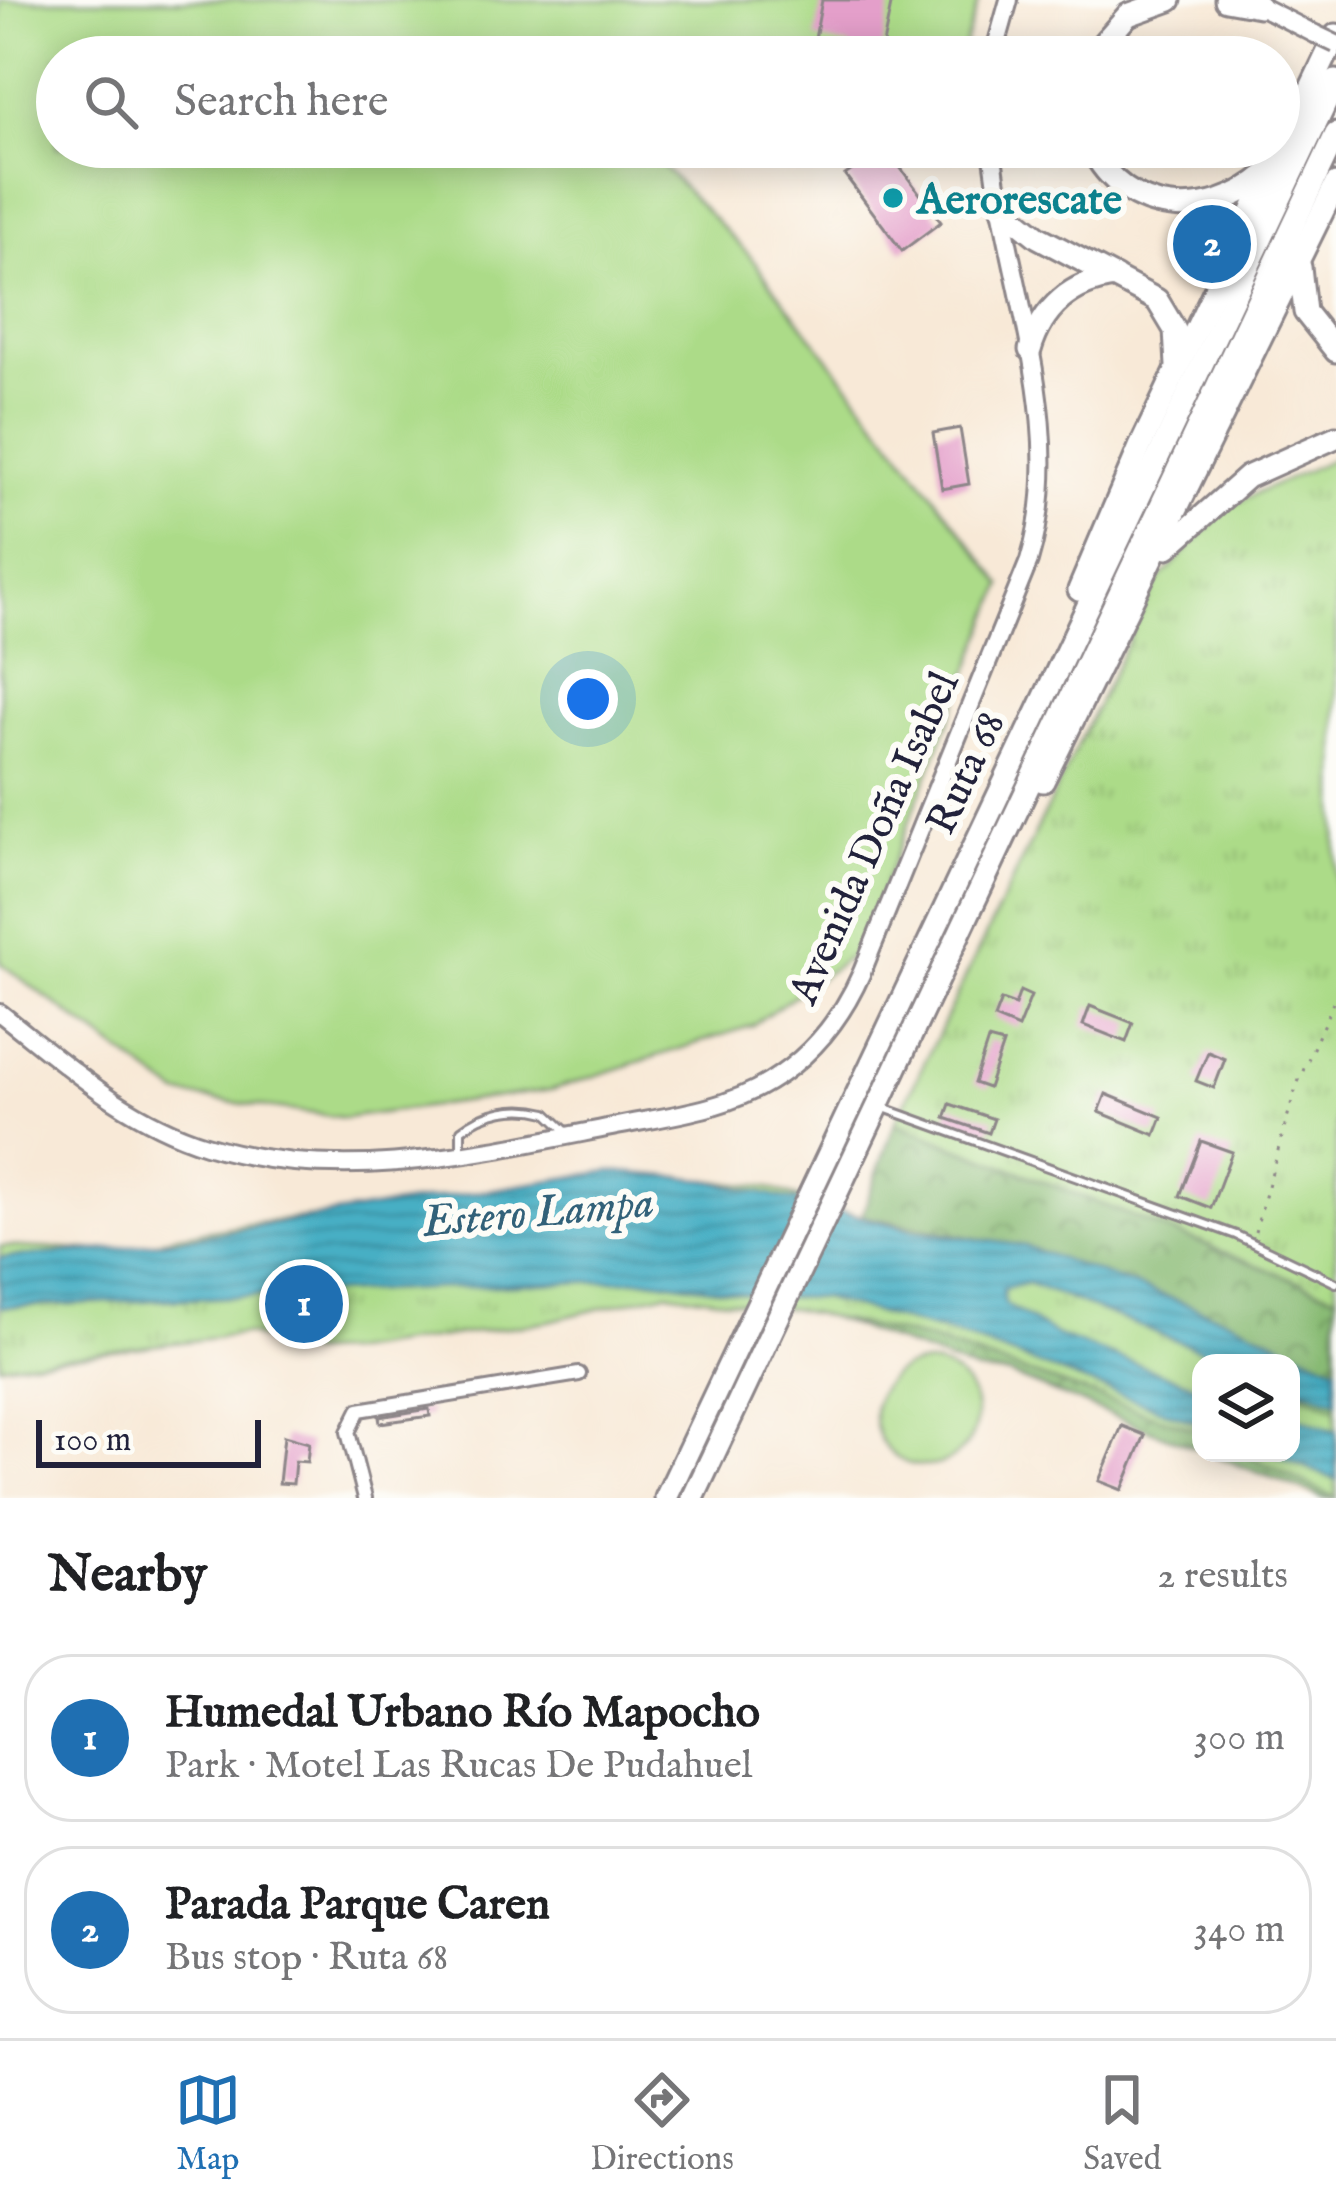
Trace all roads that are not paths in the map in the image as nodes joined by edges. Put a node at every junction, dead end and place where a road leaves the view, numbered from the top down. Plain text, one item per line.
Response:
1 (1009, 0) edge
2 (1170, 0) edge
3 (1226, 0) edge
4 (1253, 3) edge
5 (999, 36) edge
6 (1110, 36) edge
7 (1329, 38) edge
8 (1336, 81) edge
9 (1300, 107) edge
10 (1336, 134) edge
11 (1300, 157) edge
12 (996, 168) edge
13 (1108, 168) edge
14 (1272, 168) edge
15 (1275, 168) edge
16 (1295, 168) edge
17 (1336, 184) edge
18 (1003, 209) junction
19 (1301, 258) junction
20 (1115, 277) junction
21 (1030, 350) junction
22 (1336, 350) edge
23 (1177, 372) junction
24 (1336, 437) edge
25 (1153, 566) junction
26 (1041, 700) junction
27 (992, 860) junction
28 (0, 1013) edge
29 (878, 1105) junction
30 (568, 1136) junction
31 (462, 1156) junction
32 (823, 1197) junction
33 (1336, 1283) edge
34 (754, 1342) junction
35 (579, 1374) dead end
36 (365, 1498) edge
37 (666, 1498) edge
38 (693, 1498) edge

1 - 5 street
2 - 6 highway
3 - 4 highway
4 - 7 street
7 - 9 highway
8 - 11 highway, Ruta 68
10 - 27 highway, Ruta 68
12 - 18 street, Avenida Doña Isabel
13 - 14 highway
15 - 23 highway
16 - 26 highway, Ruta 68
17 - 19 highway
18 - 20 highway
18 - 21 street, Avenida Doña Isabel
19 - 22 highway
19 - 25 highway
20 - 21 highway
20 - 23 highway
21 - 30 street, Avenida Doña Isabel
23 - 26 highway
24 - 25 highway
25 - 27 highway
26 - 32 highway, Ruta 68
27 - 29 highway, Ruta 68
28 - 31 street, Avenida Doña Isabel
29 - 32 highway, Ruta 68
29 - 33 lane
30 - 31 street, Avenida Doña Isabel
30 - 31 lane
32 - 34 highway, Ruta 68
34 - 37 highway, Ruta 68
34 - 38 highway, Ruta 68
35 - 36 street

